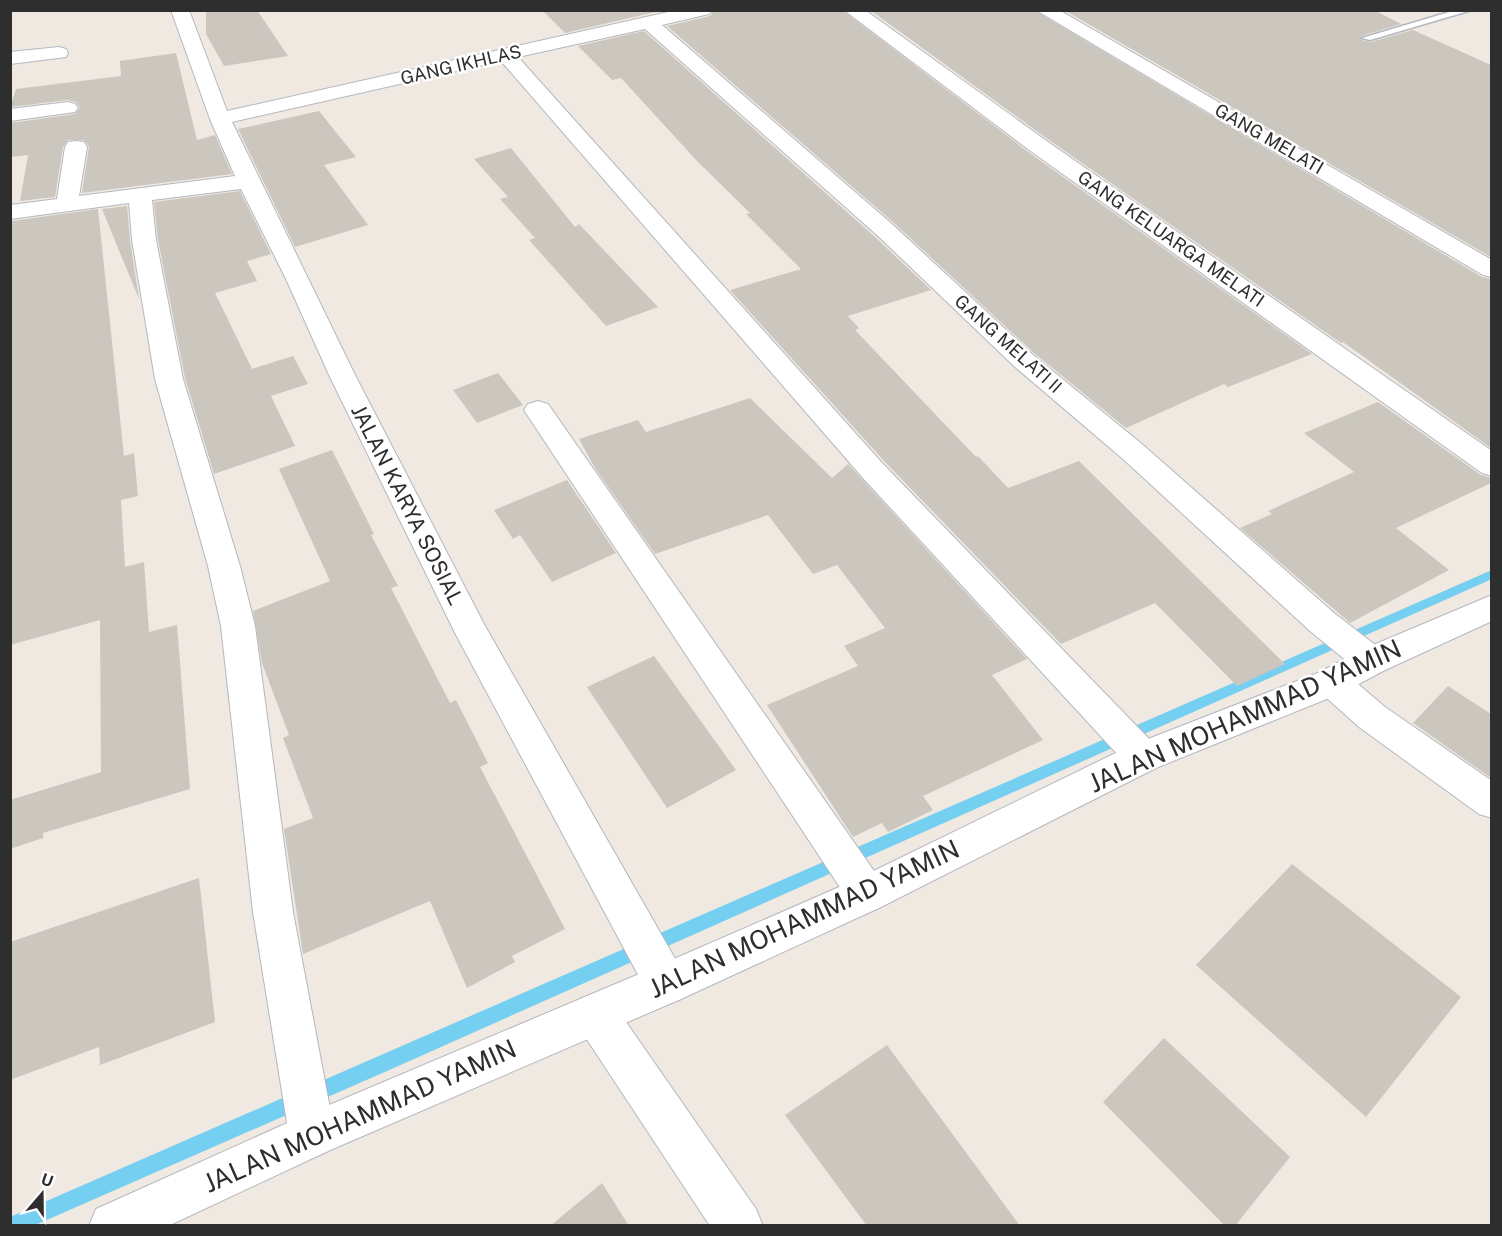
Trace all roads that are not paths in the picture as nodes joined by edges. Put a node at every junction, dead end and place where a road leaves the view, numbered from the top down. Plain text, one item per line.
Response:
1 (180, 10) edge
2 (703, 10) edge
3 (853, 10) edge
4 (1045, 10) edge
5 (1468, 10) edge
6 (649, 23) junction
7 (1367, 38) dead end
8 (59, 53) dead end
9 (506, 55) junction
10 (10, 58) edge
11 (68, 108) dead end
12 (10, 115) edge
13 (220, 119) junction
14 (76, 147) dead end
15 (248, 181) junction
16 (140, 194) junction
17 (67, 204) junction
18 (10, 212) edge
19 (1491, 270) edge
20 (538, 410) dead end
21 (1491, 466) edge
22 (1491, 607) edge
23 (1371, 661) junction
24 (1332, 682) junction
25 (1143, 757) junction
26 (1491, 802) edge
27 (867, 894) junction
28 (666, 984) junction
29 (595, 1014) junction
30 (312, 1135) junction
31 (113, 1226) edge
32 (739, 1226) edge

1 - 13 street, JALAN KARYA SOSIAL
2 - 6 street, GANG IKHLAS
3 - 21 street, GANG KELUARGA MELATI
4 - 19 street, GANG MELATI
5 - 7 lane
6 - 9 street, GANG IKHLAS
6 - 23 street, GANG MELATI II
8 - 10 street
9 - 13 street, GANG IKHLAS
9 - 25 street
11 - 12 street
13 - 15 street, JALAN KARYA SOSIAL
14 - 17 street
15 - 16 street
15 - 28 street, JALAN KARYA SOSIAL
16 - 17 street
16 - 30 street
17 - 18 street
20 - 27 street
22 - 23 street, JALAN MOHAMMAD YAMIN
23 - 24 street, JALAN MOHAMMAD YAMIN
24 - 25 street, JALAN MOHAMMAD YAMIN
24 - 26 street
25 - 27 street, JALAN MOHAMMAD YAMIN
27 - 28 street, JALAN MOHAMMAD YAMIN
28 - 29 street, JALAN MOHAMMAD YAMIN
29 - 30 street, JALAN MOHAMMAD YAMIN
29 - 32 street
30 - 31 street, JALAN MOHAMMAD YAMIN

